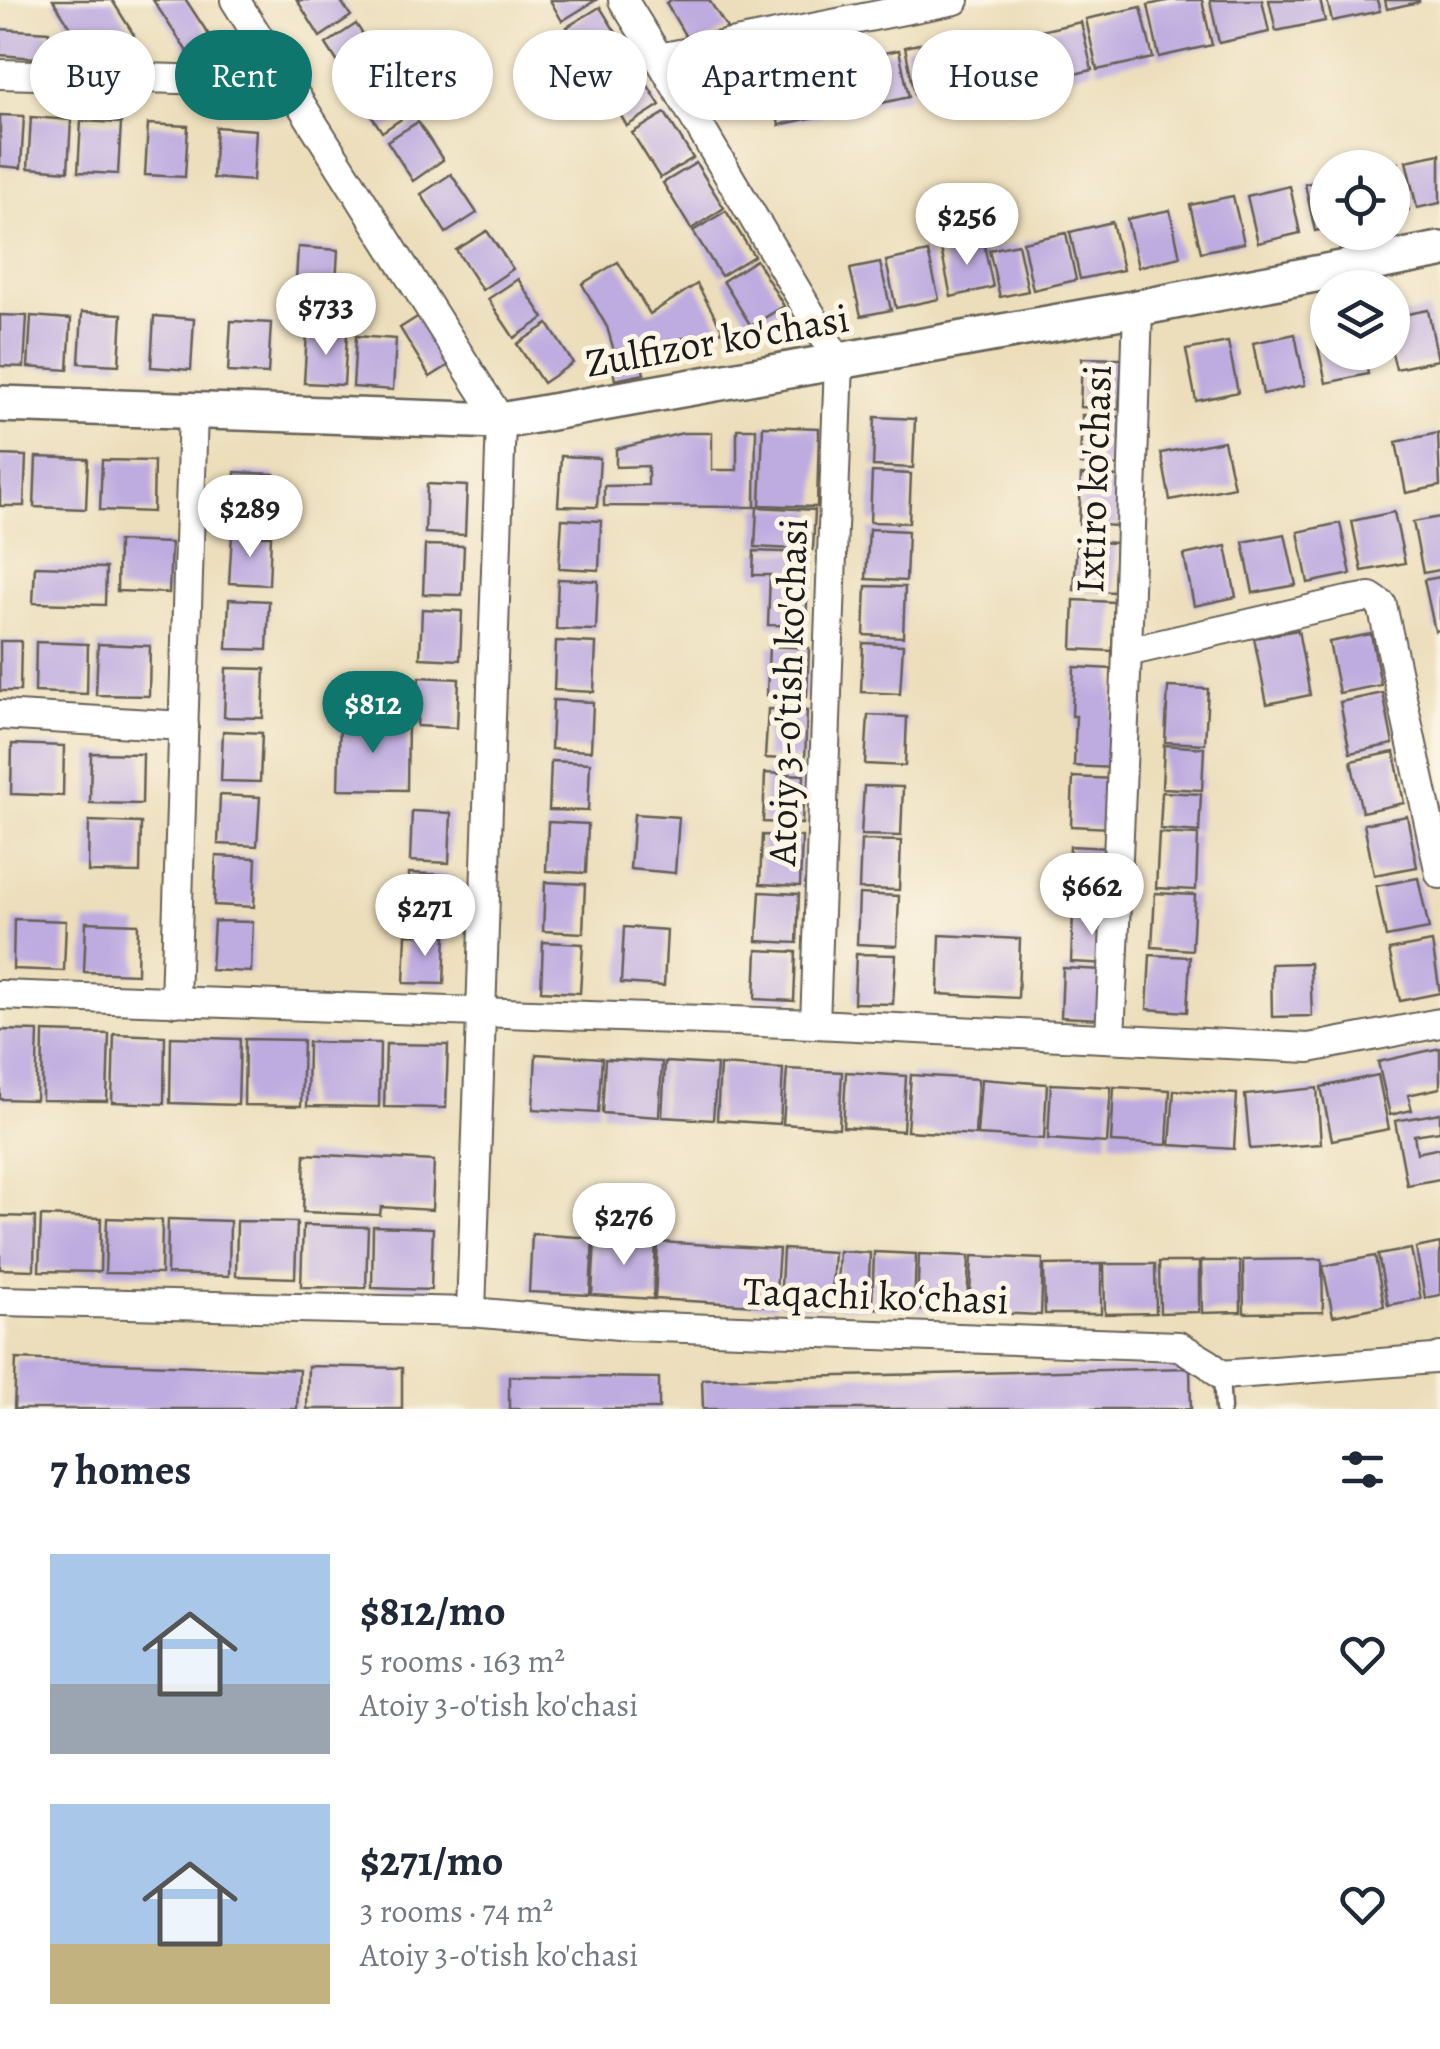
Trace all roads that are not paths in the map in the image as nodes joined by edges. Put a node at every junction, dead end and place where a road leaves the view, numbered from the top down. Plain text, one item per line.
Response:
1 (235, 0) edge
2 (623, 0) edge
3 (949, 0) edge
4 (254, 30) edge
5 (660, 58) junction
6 (0, 74) edge
7 (175, 79) edge
8 (310, 120) edge
9 (1440, 250) edge
10 (1138, 308) junction
11 (838, 362) junction
12 (0, 404) edge
13 (193, 411) junction
14 (500, 421) junction
15 (1127, 652) junction
16 (0, 715) edge
17 (184, 726) junction
18 (1440, 874) edge
19 (0, 995) edge
20 (175, 1002) junction
21 (481, 1013) junction
22 (1440, 1023) edge
23 (815, 1024) junction
24 (1110, 1038) junction
25 (0, 1301) edge
26 (471, 1312) junction
27 (1440, 1357) edge
28 (1222, 1374) junction
29 (1223, 1409) edge

1 - 4 street
2 - 5 street
3 - 5 street
5 - 11 street
6 - 7 street
8 - 14 street
9 - 10 street, Zulfizor ko'chasi
10 - 11 street, Zulfizor ko'chasi
10 - 15 street, Ixtiro ko'chasi
11 - 14 street, Zulfizor ko'chasi
11 - 23 street, Atoiy 3-o'tish ko'chasi
12 - 13 street, Zulfizor ko'chasi
13 - 14 street, Zulfizor ko'chasi
13 - 17 street
14 - 21 street
15 - 18 street, Ixtiro ko'chasi
15 - 24 street, Ixtiro ko'chasi
16 - 17 street
17 - 20 street
19 - 20 street
20 - 21 street
21 - 23 street
21 - 26 street
22 - 24 street
23 - 24 street
25 - 26 street, Taqachi koʻchasi
26 - 28 street, Taqachi koʻchasi
27 - 28 street
28 - 29 lane

